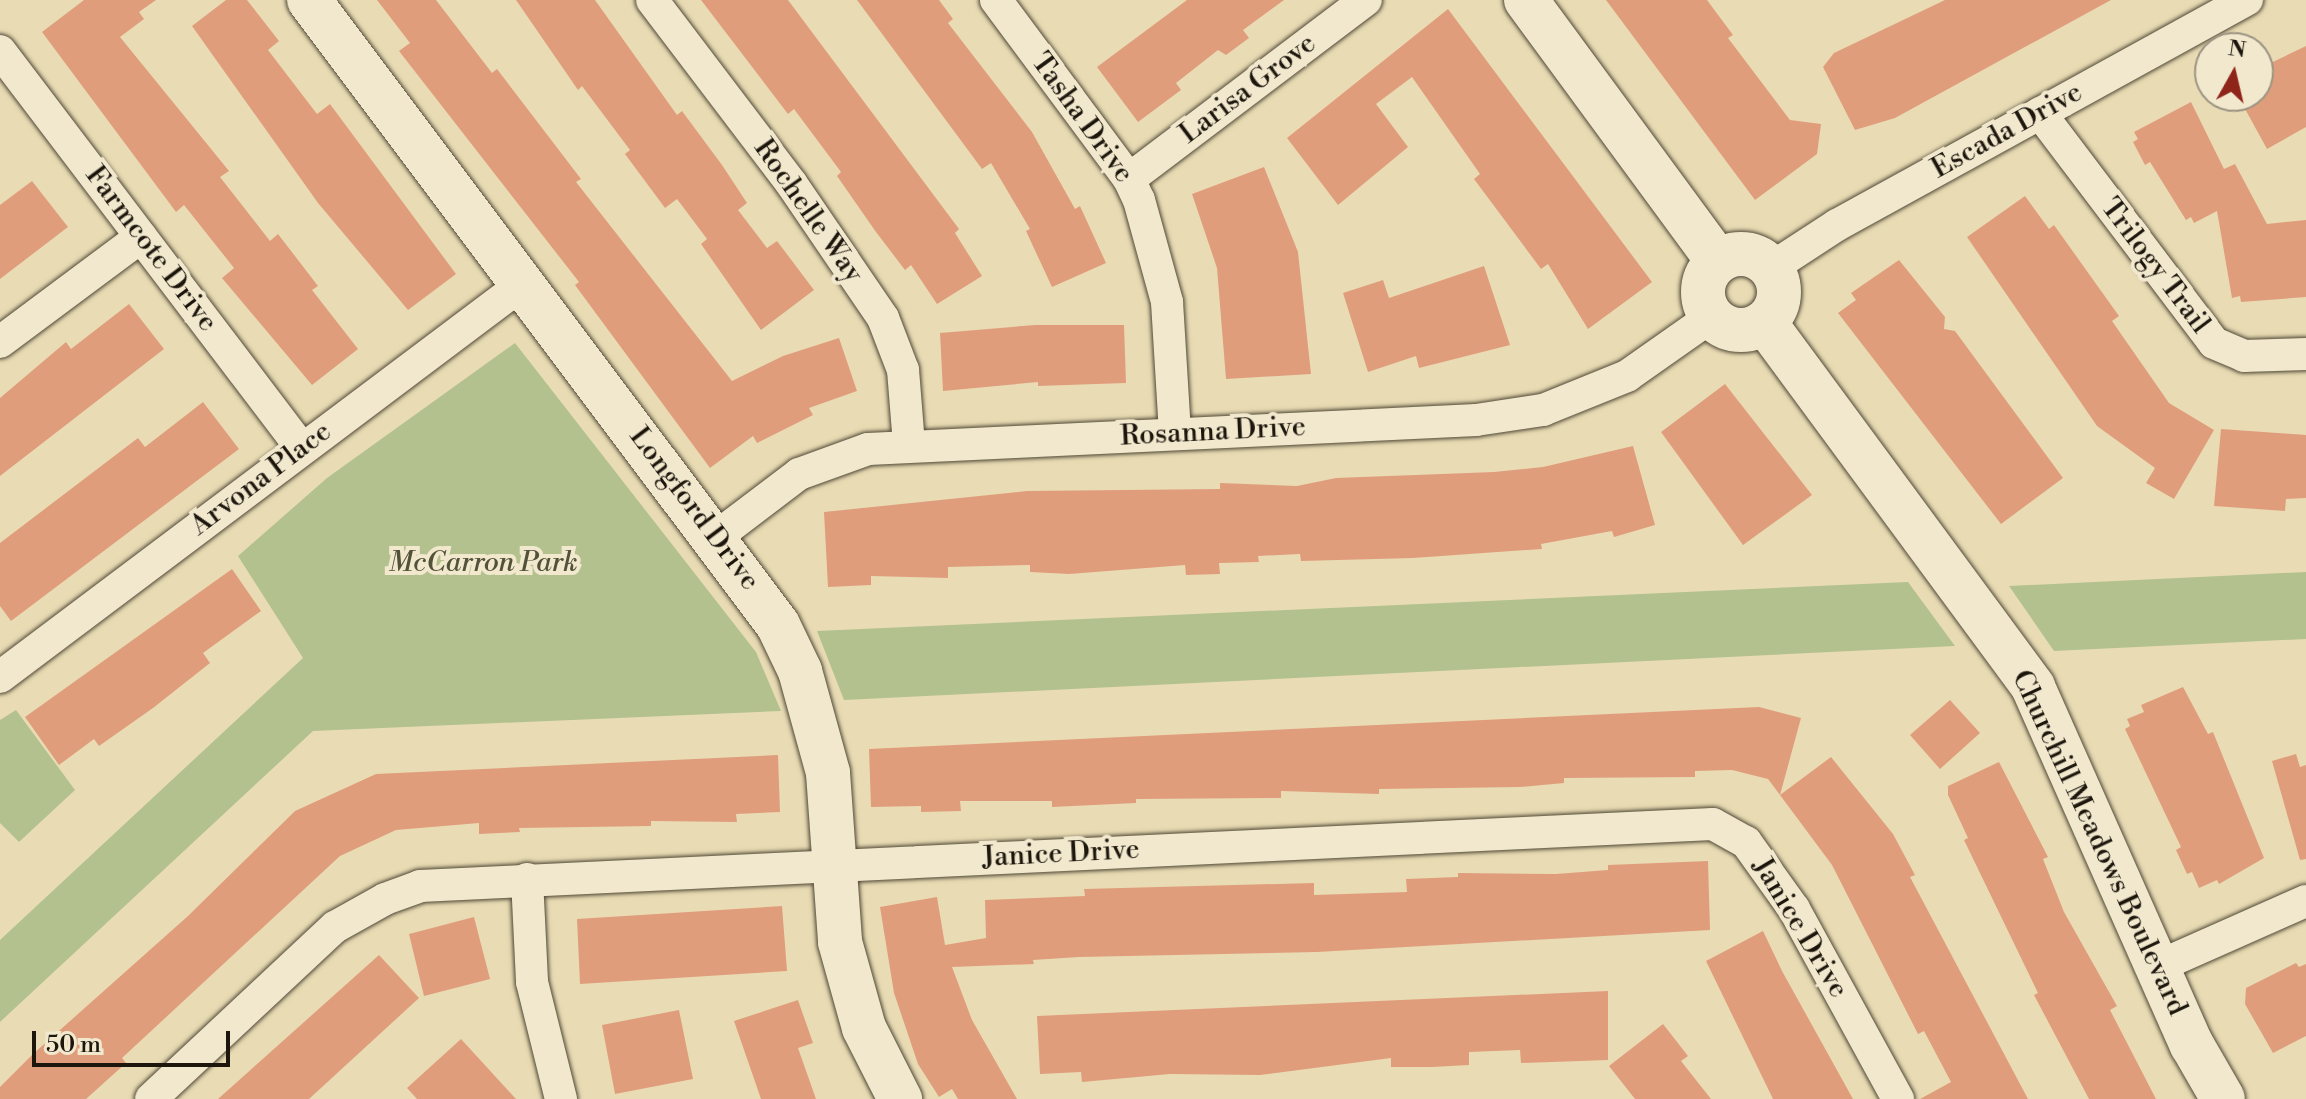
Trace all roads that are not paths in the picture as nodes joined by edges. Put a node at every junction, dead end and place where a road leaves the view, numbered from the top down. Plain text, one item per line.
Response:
1 (309, 0) edge
2 (652, 0) edge
3 (996, 0) edge
4 (1366, 0) edge
5 (1526, 0) edge
6 (2247, 0) edge
7 (0, 51) edge
8 (2040, 113) junction
9 (1129, 179) junction
10 (141, 237) junction
11 (1718, 261) junction
12 (1771, 268) junction
13 (524, 283) junction
14 (1711, 317) junction
15 (1765, 323) junction
16 (0, 342) edge
17 (2306, 354) edge
18 (1175, 433) junction
19 (909, 445) junction
20 (301, 448) junction
21 (716, 537) junction
22 (0, 677) edge
23 (834, 864) junction
24 (527, 879) junction
25 (2306, 901) edge
26 (2157, 967) junction
27 (151, 1099) edge
28 (561, 1099) edge
29 (900, 1099) edge
30 (1898, 1099) edge
31 (2223, 1099) edge

1 - 13 street, Longford Drive
2 - 19 street, Rochelle Way
3 - 9 street, Tasha Drive
4 - 9 street, Larisa Grove
5 - 11 street
6 - 8 street, Escada Drive
7 - 10 street, Farmcote Drive
8 - 12 street, Escada Drive
8 - 17 street, Trilogy Trail
9 - 18 street, Tasha Drive
10 - 16 street
10 - 20 street, Farmcote Drive
11 - 12 street
11 - 14 street
12 - 15 street
13 - 20 street, Arvona Place
13 - 21 street, Longford Drive
14 - 15 street
14 - 18 street, Rosanna Drive
15 - 26 street, Churchill Meadows Boulevard
18 - 19 street, Rosanna Drive
19 - 21 street, Rosanna Drive
20 - 22 street, Arvona Place
21 - 23 street, Longford Drive
23 - 24 street, Janice Drive
23 - 29 street, Longford Drive
23 - 30 street, Janice Drive
24 - 27 street, Janice Drive
24 - 28 street
25 - 26 street
26 - 31 street, Churchill Meadows Boulevard

